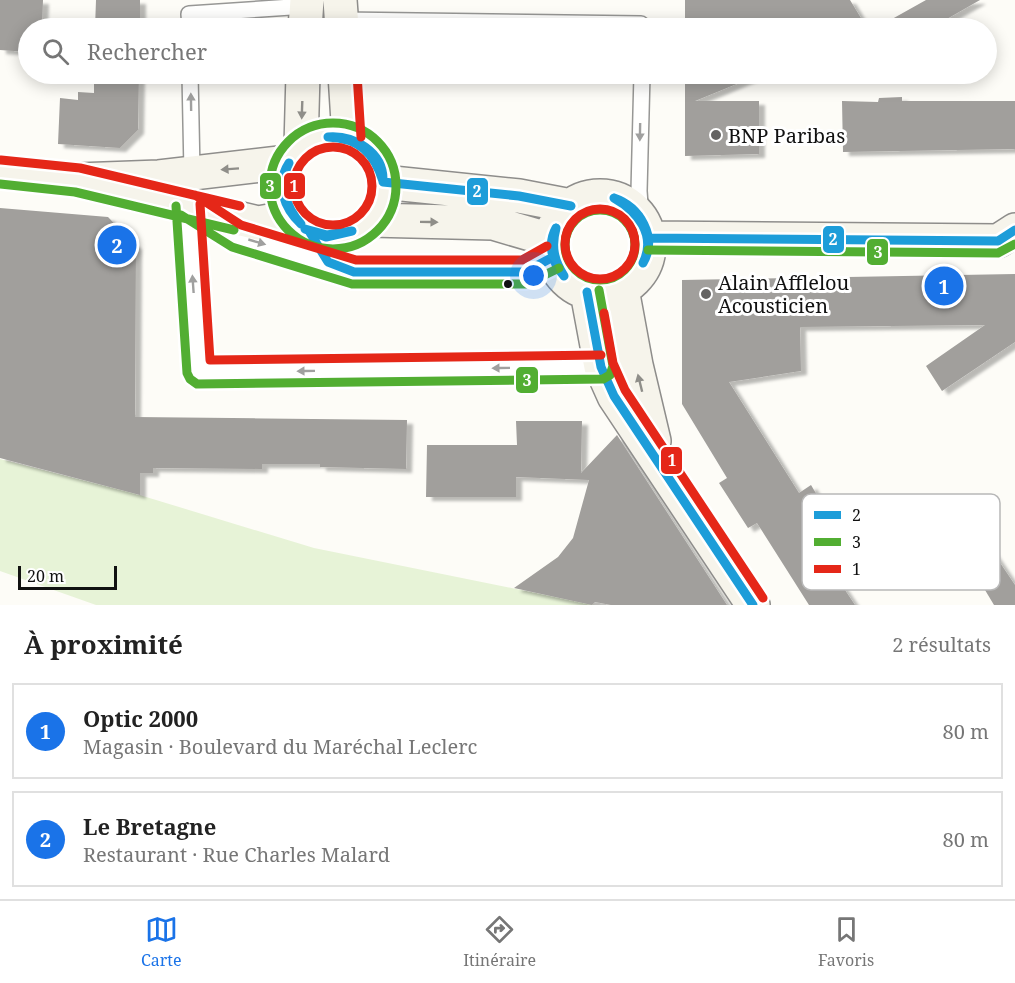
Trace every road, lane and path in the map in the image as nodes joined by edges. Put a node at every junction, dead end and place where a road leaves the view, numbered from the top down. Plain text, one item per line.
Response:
1 (306, 12) edge
2 (341, 16) edge
3 (189, 18) edge
4 (416, 18) edge
5 (190, 84) edge
6 (302, 84) edge
7 (346, 84) edge
8 (642, 84) edge
9 (349, 138) junction
10 (295, 154) junction
11 (0, 172) edge
12 (192, 172) junction
13 (383, 182) junction
14 (153, 187) junction
15 (188, 204) junction
16 (571, 206) junction
17 (371, 220) junction
18 (302, 226) junction
19 (645, 228) junction
20 (1015, 230) edge
21 (552, 249) junction
22 (328, 262) junction
23 (622, 289) junction
24 (587, 292) junction
25 (601, 367) junction
26 (659, 460) junction
27 (753, 605) edge

1 - 3 lane
2 - 4 lane
12 -> 5 lane
6 -> 10 main road
7 - 9 main road
8 -> 19 lane
9 - 10 main road
9 - 13 main road
10 -> 12 main road
10 - 18 main road
11 - 14 main road
12 - 14 main road
13 - 16 main road
13 - 17 main road
14 - 15 main road
15 - 18 main road
15 -> 22 lane
25 -> 15 lane
16 - 19 main road
16 - 21 main road
17 - 18 main road
17 -> 21 main road
18 - 22 lane
19 - 20 main road
19 - 23 main road
21 - 22 lane
21 - 24 main road
23 - 24 main road
26 -> 23 main road
24 - 25 main road
25 - 26 main road
26 - 27 main road

